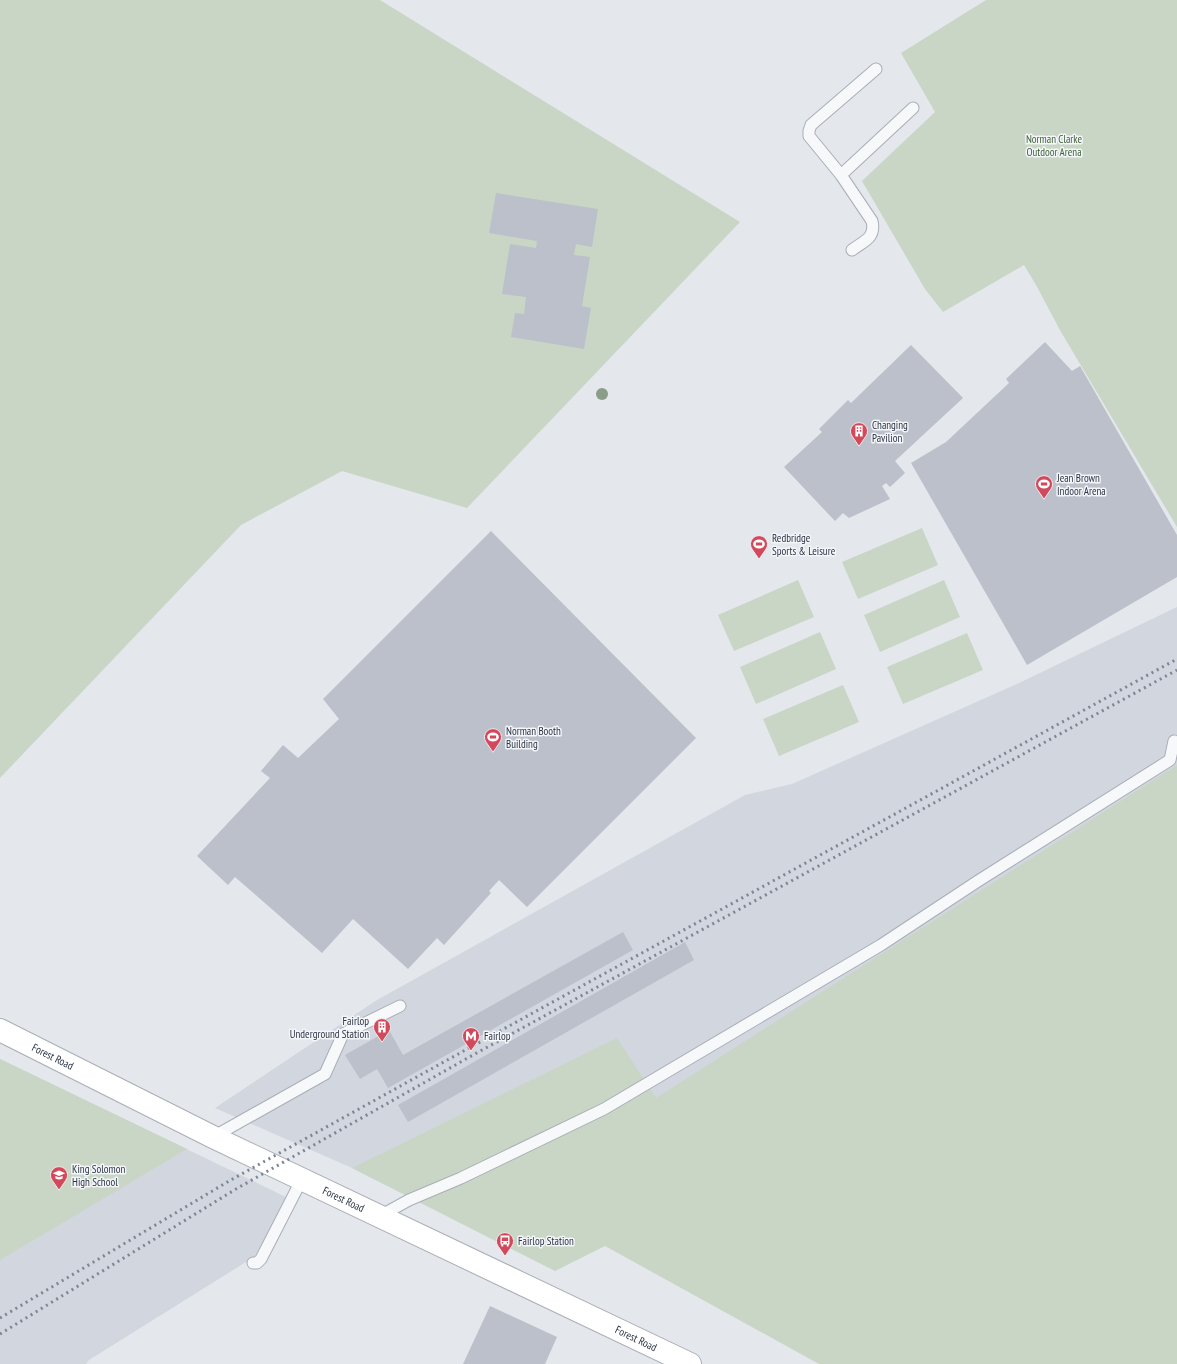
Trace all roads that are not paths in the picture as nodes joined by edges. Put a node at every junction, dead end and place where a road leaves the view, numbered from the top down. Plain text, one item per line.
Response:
1 (876, 69) dead end
2 (914, 108) dead end
3 (841, 175) junction
4 (852, 250) dead end
5 (1174, 741) dead end
6 (400, 1006) dead end
7 (0, 1030) edge
8 (213, 1137) junction
9 (302, 1179) junction
10 (379, 1217) junction
11 (253, 1263) dead end
12 (690, 1364) edge

1 - 3 lane
2 - 3 lane
3 - 4 lane
5 - 10 lane
6 - 8 lane
7 - 8 street, Forest Road
8 - 9 street, Forest Road
9 - 10 street, Forest Road
9 - 11 lane
10 - 12 street, Forest Road

